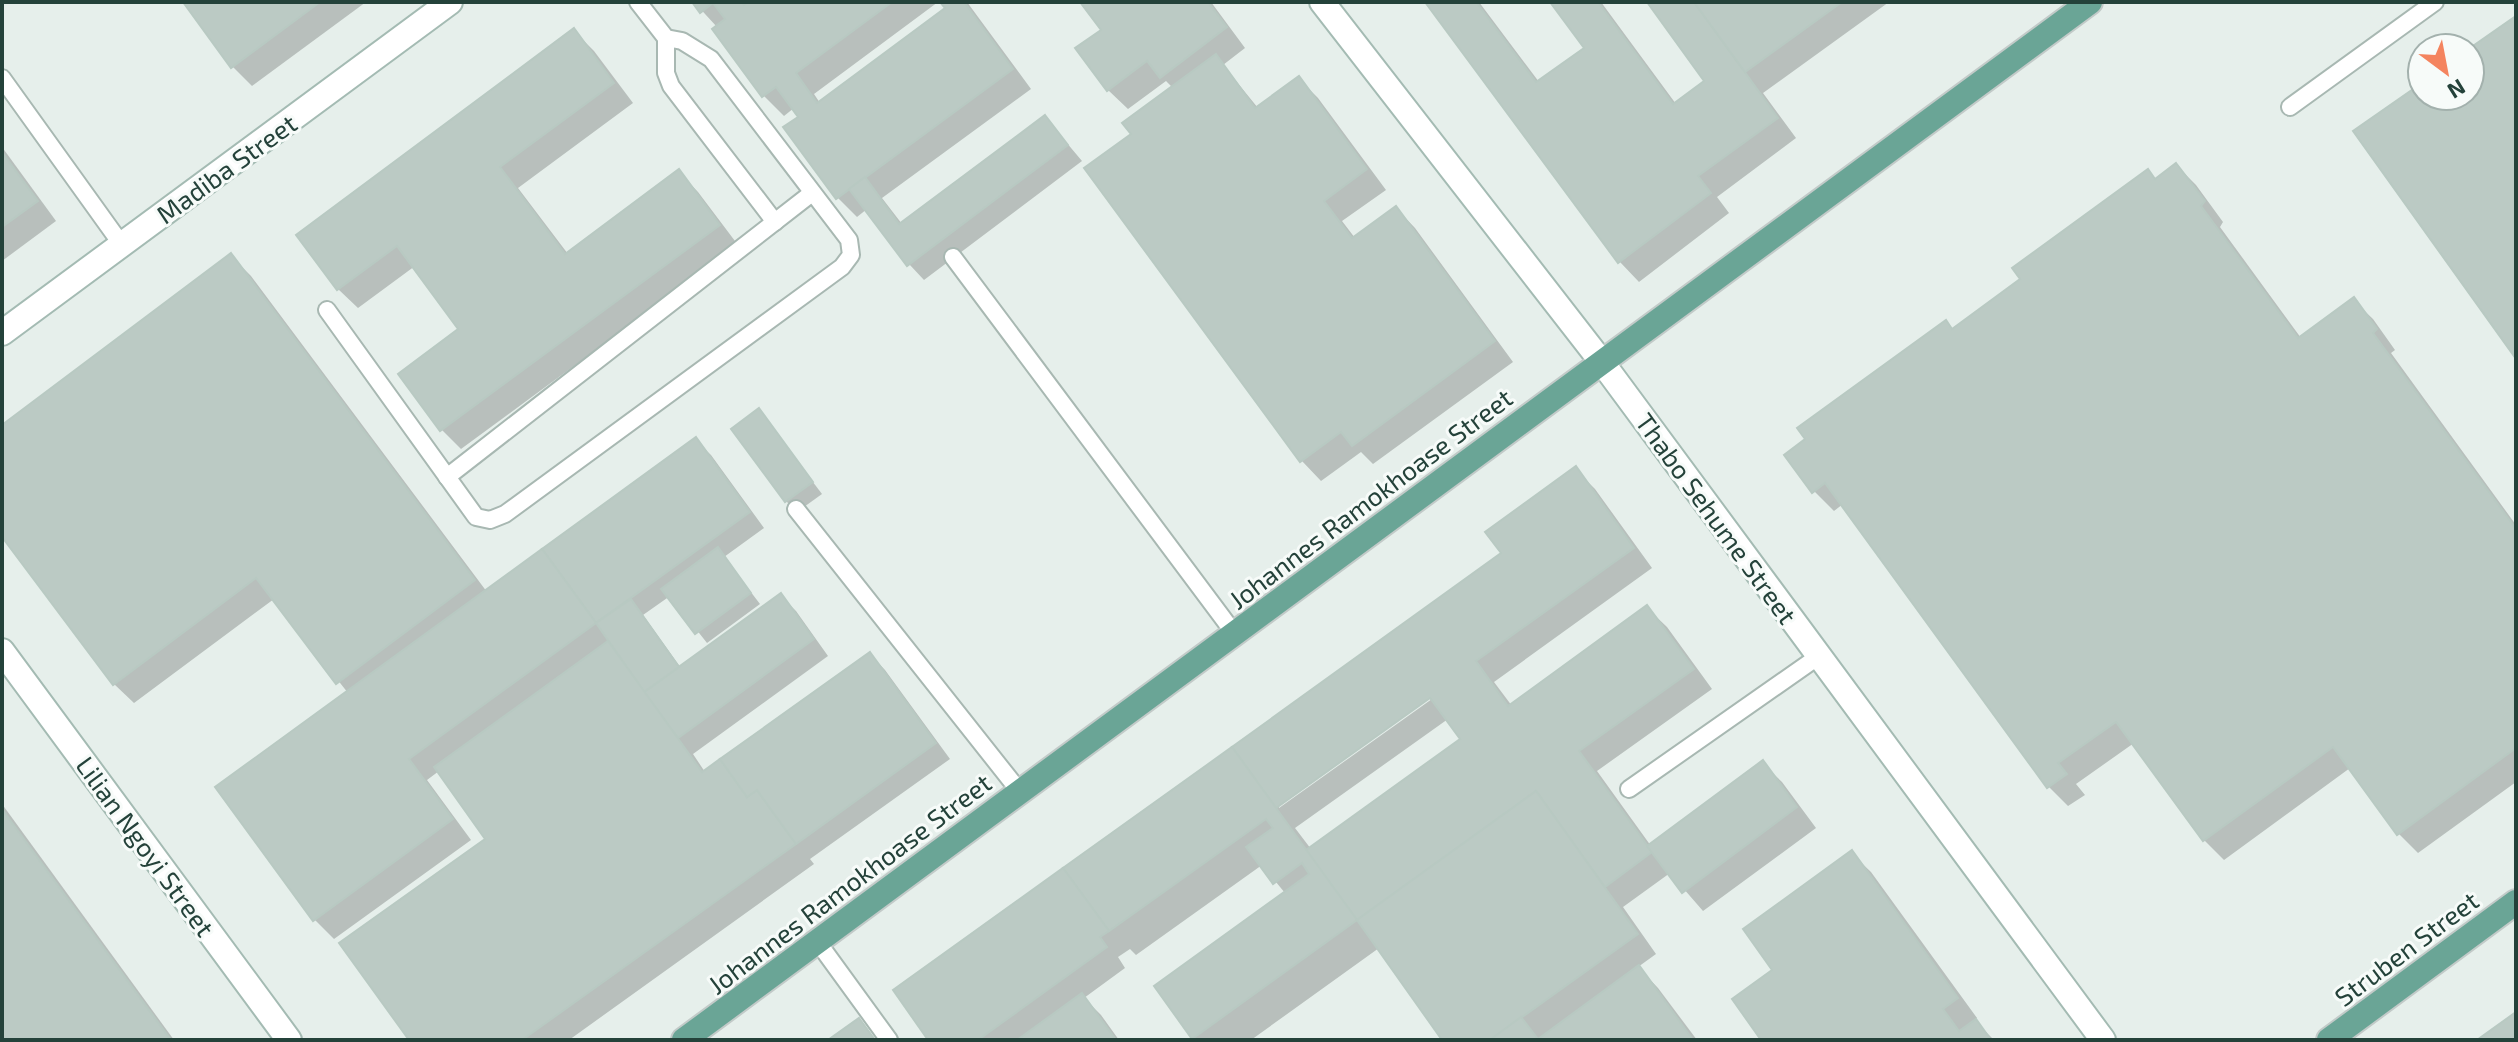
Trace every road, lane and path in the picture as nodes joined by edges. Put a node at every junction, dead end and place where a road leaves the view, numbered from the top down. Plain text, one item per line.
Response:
1 (450, 2) edge
2 (638, 2) edge
3 (1322, 2) edge
4 (2090, 2) edge
5 (2435, 2) edge
6 (666, 38) junction
7 (2, 78) edge
8 (2290, 107) dead end
9 (812, 193) junction
10 (775, 222) junction
11 (122, 245) junction
12 (953, 257) dead end
13 (327, 310) dead end
14 (2, 333) edge
15 (1601, 361) junction
16 (447, 477) junction
17 (796, 509) dead end
18 (1234, 633) junction
19 (2, 651) edge
20 (1819, 656) junction
21 (1629, 789) dead end
22 (1020, 792) junction
23 (2516, 902) edge
24 (817, 941) junction
25 (289, 1040) edge
26 (684, 1040) edge
27 (889, 1040) edge
28 (2103, 1040) edge
29 (2329, 1040) edge

1 - 11 main road, Madiba Street
2 - 6 lane
3 - 15 main road, Thabo Sehume Street
4 - 15 main road, Johannes Ramokhoase Street
5 - 8 lane
6 - 9 lane
6 - 10 lane
7 - 11 lane
9 - 10 lane
9 - 16 lane
10 - 16 lane
11 - 14 main road, Madiba Street
12 - 18 lane
13 - 16 lane
15 - 18 main road, Johannes Ramokhoase Street
15 - 20 main road, Thabo Sehume Street
17 - 22 lane
18 - 22 main road, Johannes Ramokhoase Street
19 - 25 main road, Lilian Ngoyi Street
20 - 21 lane
20 - 28 main road, Thabo Sehume Street
22 - 24 main road, Johannes Ramokhoase Street
23 - 29 main road, Struben Street
24 - 26 main road, Johannes Ramokhoase Street
24 - 27 lane

